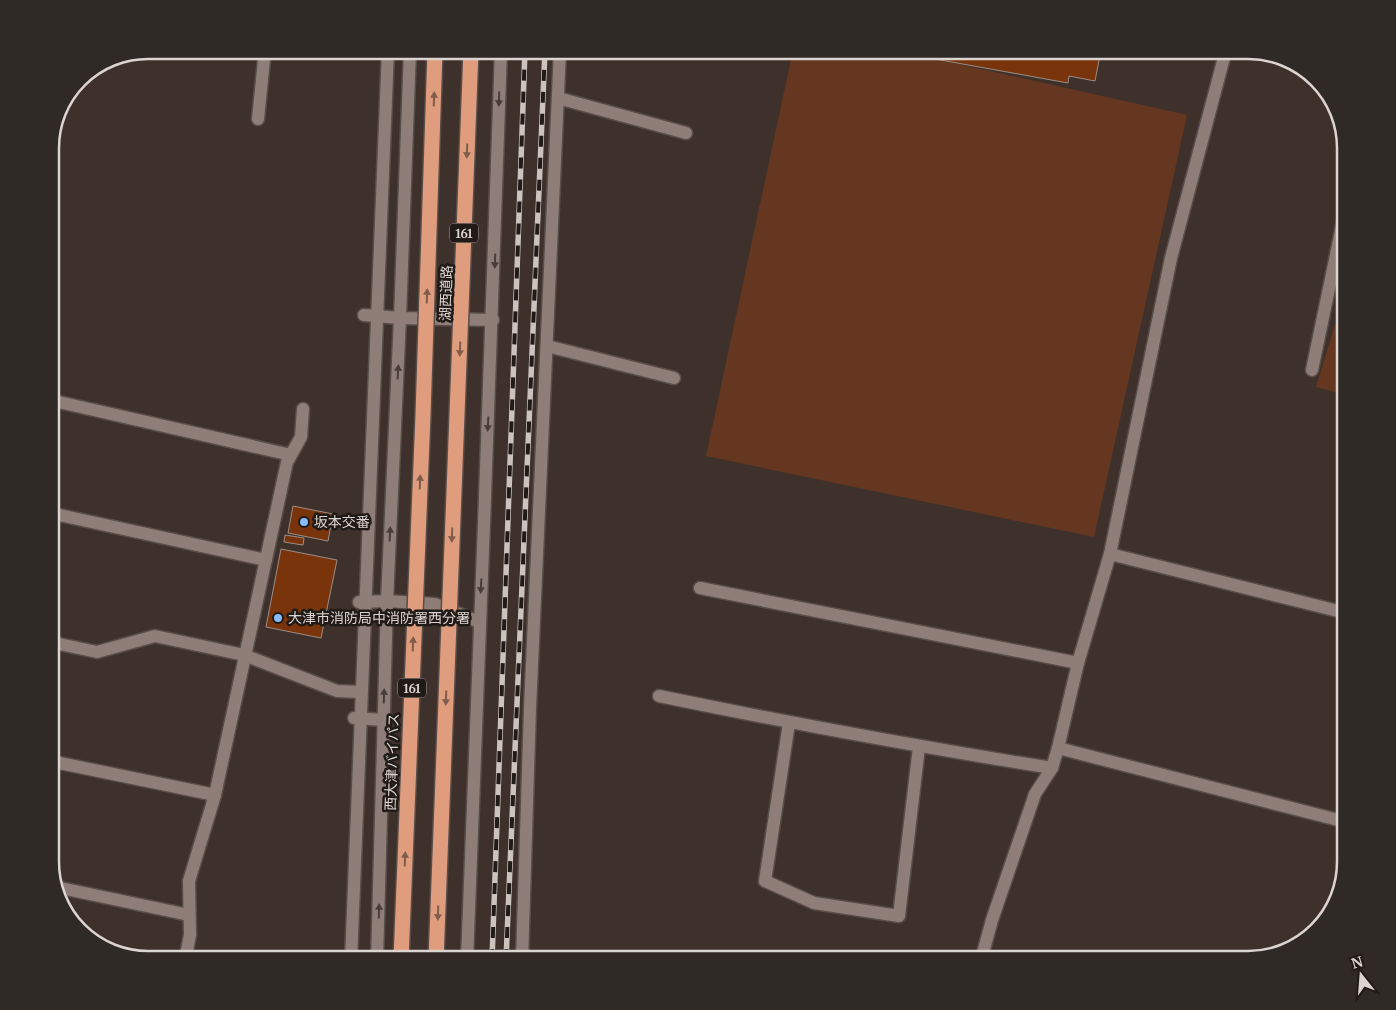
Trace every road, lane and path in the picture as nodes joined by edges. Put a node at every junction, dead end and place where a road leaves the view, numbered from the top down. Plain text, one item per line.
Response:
1 (264, 59) edge
2 (388, 59) edge
3 (410, 59) edge
4 (435, 59) edge
5 (471, 59) edge
6 (501, 59) edge
7 (560, 59) edge
8 (1224, 59) edge
9 (558, 98) junction
10 (258, 119) dead end
11 (686, 133) dead end
12 (1337, 250) edge
13 (364, 315) dead end
14 (378, 317) junction
15 (400, 318) junction
16 (493, 320) junction
17 (546, 346) junction
18 (1312, 370) dead end
19 (674, 378) dead end
20 (59, 402) edge
21 (303, 409) dead end
22 (423, 415) joint
23 (291, 455) junction
24 (59, 515) edge
25 (1110, 554) junction
26 (266, 560) junction
27 (700, 588) dead end
28 (387, 601) junction
29 (362, 603) junction
30 (1337, 611) edge
31 (479, 622) junction
32 (59, 644) edge
33 (244, 655) junction
34 (1078, 663) junction
35 (361, 692) junction
36 (659, 696) dead end
37 (357, 718) junction
38 (383, 720) junction
39 (789, 723) junction
40 (919, 746) junction
41 (1058, 748) junction
42 (59, 763) edge
43 (1052, 768) junction
44 (215, 795) junction
45 (1337, 820) edge
46 (63, 889) edge
47 (189, 915) junction
48 (187, 951) edge
49 (351, 951) edge
50 (377, 951) edge
51 (401, 951) edge
52 (436, 951) edge
53 (467, 951) edge
54 (522, 951) edge
55 (983, 951) edge

1 - 10 street
2 - 14 street
3 - 15 street
22 -> 4 highway, 湖西道路 / 161, bridge
5 -> 52 highway, 湖西道路 / 161, bridge
6 -> 16 street
7 - 9 street
8 - 25 street
9 - 11 street
9 - 17 street
12 - 18 street
13 - 14 street
14 - 15 street
14 - 29 street
15 - 16 street
28 -> 15 street
16 -> 31 street
17 - 19 street
17 - 54 street
20 - 23 street
21 - 23 street
51 -> 22 highway, 西大津バイパス / 161, bridge
23 - 26 street
24 - 26 street
25 - 30 street
25 - 34 street
26 - 33 street
27 - 34 street
28 - 29 street
28 - 31 street
38 -> 28 street
29 - 35 street
31 - 53 street
32 - 33 street
33 - 35 street
33 - 44 street
34 - 41 street
35 - 37 street
36 - 39 street
37 - 38 street
37 - 49 street
50 -> 38 street
39 - 40 street
39 - 40 street
40 - 43 street
41 - 43 street
41 - 45 street
42 - 44 street
43 - 55 street
44 - 47 street
46 - 47 street
47 - 48 street

